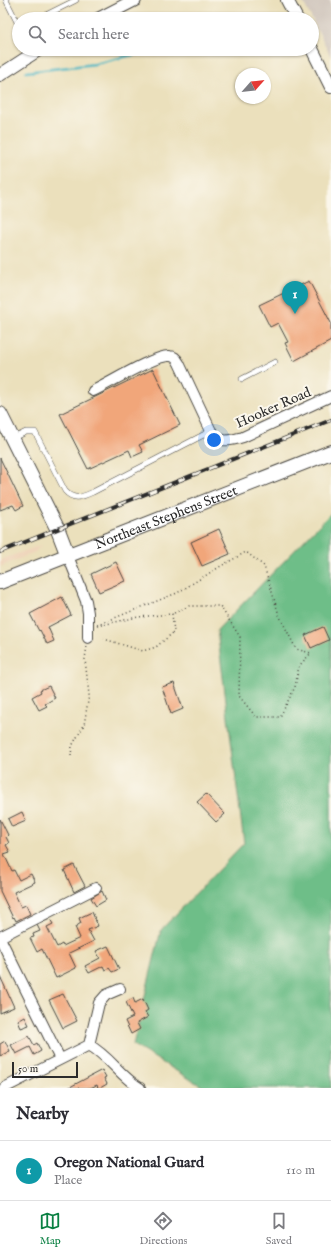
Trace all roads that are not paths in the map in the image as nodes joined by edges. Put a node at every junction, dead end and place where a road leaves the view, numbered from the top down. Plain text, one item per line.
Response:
1 (6, 0) edge
2 (76, 0) edge
3 (135, 0) edge
4 (287, 0) edge
5 (12, 12) edge
6 (52, 12) edge
7 (112, 12) edge
8 (293, 12) edge
9 (28, 56) edge
10 (316, 56) edge
11 (0, 75) edge
12 (331, 87) edge
13 (275, 362) dead end
14 (242, 379) dead end
15 (93, 391) dead end
16 (331, 396) edge
17 (0, 414) edge
18 (211, 431) junction
19 (12, 438) junction
20 (331, 452) edge
21 (68, 556) junction
22 (0, 582) edge
23 (88, 633) road end
24 (96, 888) dead end
25 (0, 938) edge
26 (120, 989) dead end
27 (90, 1045) junction
28 (60, 1059) junction
29 (4, 1088) edge
30 (140, 1088) edge

1 - 5 lane
2 - 6 lane
3 - 7 street
4 - 8 street
9 - 11 street
10 - 12 street
13 - 14 lane
15 - 18 street
16 - 18 street, Hooker Road
17 - 19 main road
18 - 19 lane
19 - 21 main road
20 - 21 main road, Northeast Stephens Street
21 - 22 main road, Northeast Stephens Street
21 - 23 street
24 - 25 street
25 - 28 street
26 - 27 street
27 - 28 street
27 - 30 street
28 - 29 street

